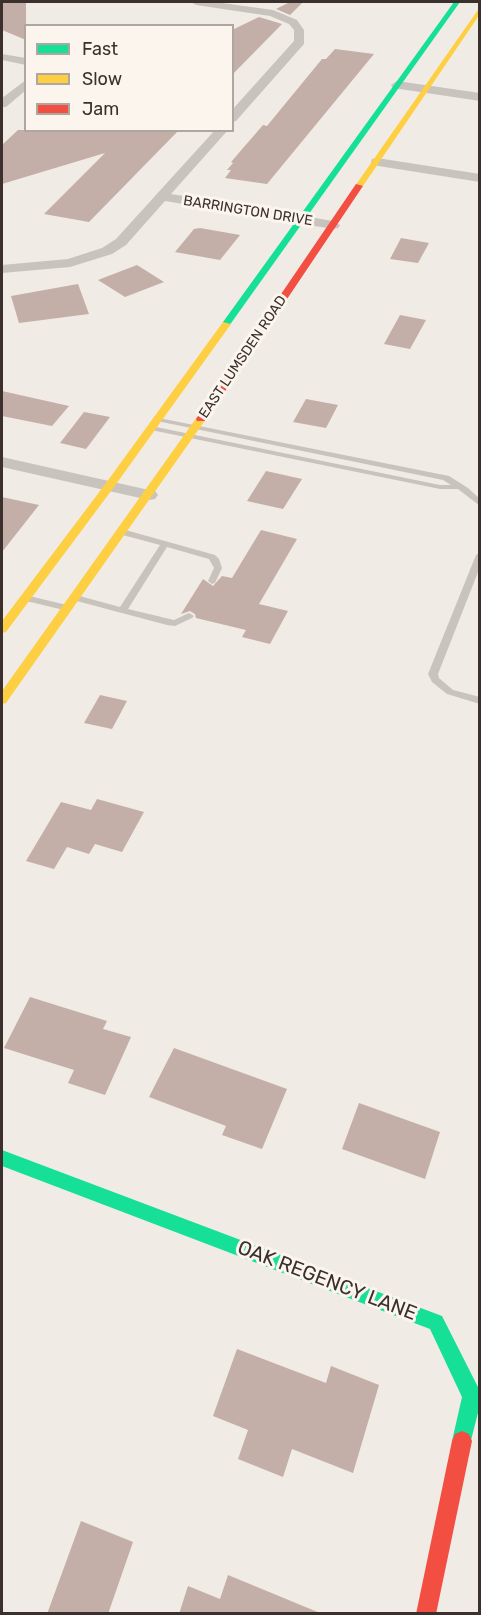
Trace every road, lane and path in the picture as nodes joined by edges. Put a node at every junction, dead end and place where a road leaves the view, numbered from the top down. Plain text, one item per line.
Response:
1 (196, 2) edge
2 (457, 2) edge
3 (480, 9) edge
4 (2, 57) edge
5 (24, 62) edge
6 (24, 85) edge
7 (397, 85) junction
8 (425, 89) junction
9 (480, 98) edge
10 (2, 104) edge
11 (234, 116) edge
12 (220, 132) edge
13 (377, 162) junction
14 (480, 178) edge
15 (162, 197) junction
16 (301, 219) junction
17 (333, 225) junction
18 (2, 269) edge
19 (154, 424) junction
20 (192, 432) junction
21 (2, 462) edge
22 (110, 485) junction
23 (149, 495) junction
24 (480, 504) edge
25 (122, 532) junction
26 (166, 543) junction
27 (480, 555) edge
28 (212, 581) dead end
29 (25, 598) junction
30 (72, 603) junction
31 (122, 610) junction
32 (189, 616) dead end
33 (2, 629) edge
34 (2, 700) edge
35 (480, 701) edge
36 (2, 1158) edge
37 (426, 1614) edge

1 - 11 street
2 - 7 main road, EAST LUMSDEN ROAD
3 - 8 main road, EAST LUMSDEN ROAD
4 - 5 street
6 - 10 street
7 - 8 street
7 - 16 main road, EAST LUMSDEN ROAD
8 - 9 street
8 - 13 main road, EAST LUMSDEN ROAD
12 - 15 street, BARRINGTON DRIVE
13 - 14 street
13 - 17 main road, EAST LUMSDEN ROAD
15 - 16 street, BARRINGTON DRIVE
15 - 18 street, BARRINGTON DRIVE
16 - 17 street, BARRINGTON DRIVE
16 - 19 main road, EAST LUMSDEN ROAD
17 - 20 main road, EAST LUMSDEN ROAD
19 - 20 lane
19 - 22 main road, EAST LUMSDEN ROAD
20 - 23 main road, EAST LUMSDEN ROAD
20 - 24 lane
21 - 22 street
22 - 23 street
22 - 29 main road, EAST LUMSDEN ROAD
23 - 25 main road, EAST LUMSDEN ROAD
25 - 26 lane
25 - 30 main road, EAST LUMSDEN ROAD
26 - 28 lane
26 - 31 lane
27 - 35 lane
29 - 30 lane
29 - 33 main road, EAST LUMSDEN ROAD
30 - 31 lane
30 - 34 main road, EAST LUMSDEN ROAD
31 - 32 lane
36 - 37 main road, OAK REGENCY LANE

